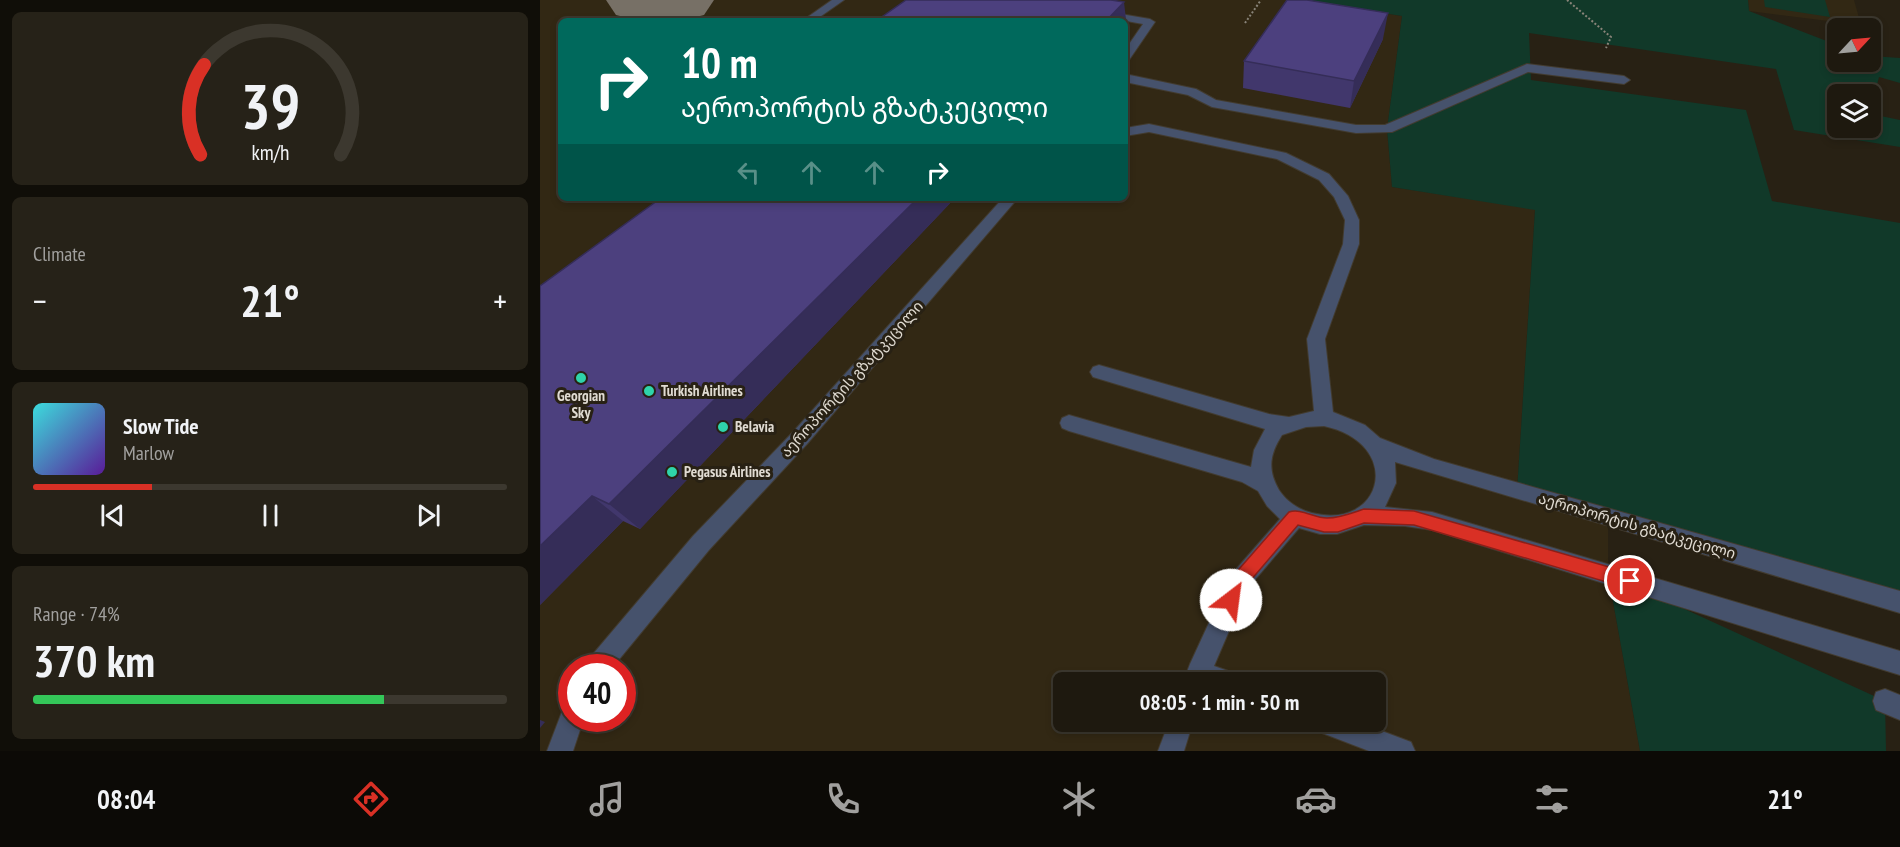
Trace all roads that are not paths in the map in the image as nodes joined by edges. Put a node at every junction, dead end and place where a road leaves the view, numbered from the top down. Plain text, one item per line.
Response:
1 (839, 0) edge
2 (1092, 12) edge
3 (812, 18) edge
4 (1127, 18) edge
5 (1128, 18) edge
6 (1128, 54) edge
7 (1128, 79) edge
8 (1624, 80) dead end
9 (1128, 122) edge
10 (1149, 128) junction
11 (1128, 132) edge
12 (1008, 201) edge
13 (1098, 372) dead end
14 (1324, 418) junction
15 (1069, 423) dead end
16 (1289, 424) junction
17 (1375, 444) junction
18 (1266, 485) junction
19 (1364, 516) junction
20 (1294, 517) junction
21 (1900, 602) edge
22 (608, 654) edge
23 (1900, 663) edge
24 (1199, 672) edge
25 (567, 732) edge
26 (1178, 732) edge
27 (1351, 732) edge
28 (1393, 749) edge
29 (560, 751) edge
30 (1171, 751) edge

1 - 3 street
2 - 4 street
5 - 6 street
7 - 8 street
9 - 10 street
10 - 11 street
10 - 14 street
12 - 22 street, აეროპორტის გზატკეცილი
13 - 16 street
14 - 16 street, აეროპორტის გზატკეცილი
14 - 17 street, აეროპორტის გზატკეცილი
15 - 18 street
16 - 18 street
17 - 19 street
17 - 21 street, აეროპორტის გზატკეცილი
18 - 20 street
19 - 20 street
19 - 23 street
20 - 24 street
25 - 29 street
26 - 30 street
27 - 28 street

